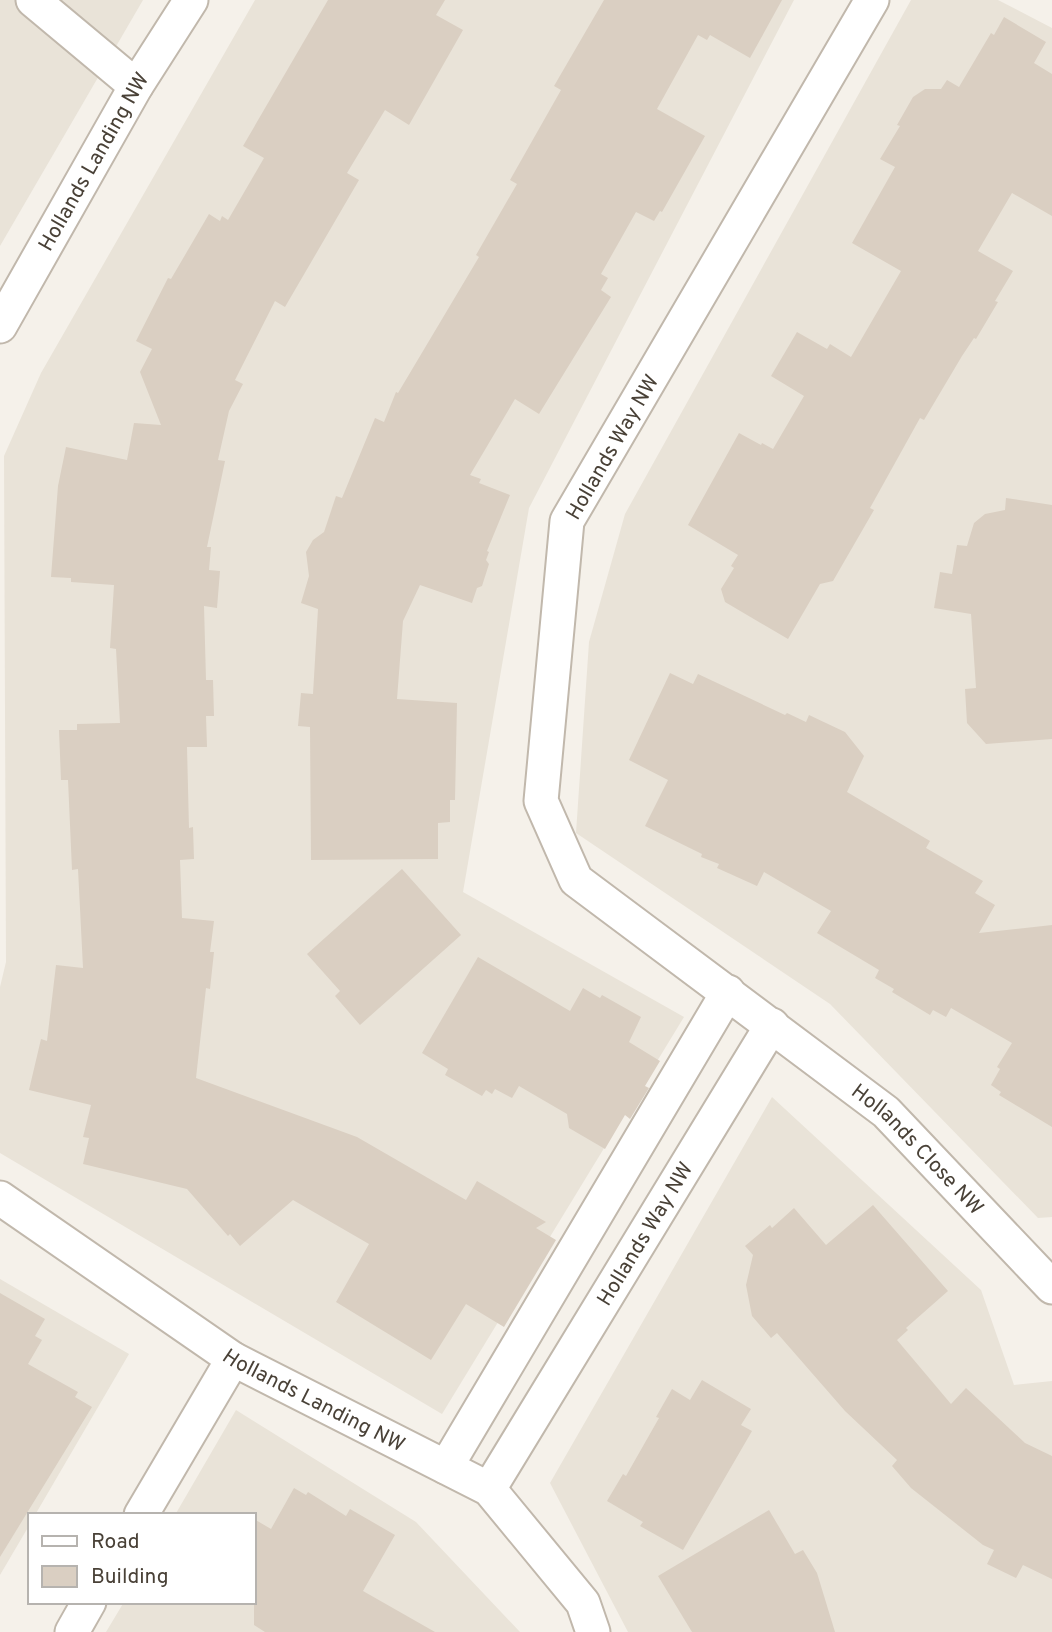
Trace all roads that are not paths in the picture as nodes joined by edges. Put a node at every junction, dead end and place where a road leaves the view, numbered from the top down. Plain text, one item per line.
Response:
1 (33, 0) edge
2 (191, 0) edge
3 (872, 0) edge
4 (136, 86) junction
5 (0, 326) edge
6 (728, 992) junction
7 (772, 1025) junction
8 (0, 1198) edge
9 (1052, 1287) edge
10 (233, 1359) junction
11 (446, 1467) junction
12 (489, 1489) junction
13 (142, 1513) edge
14 (88, 1604) edge
15 (72, 1632) edge
16 (593, 1632) edge

1 - 4 street
2 - 4 street, Hollands Landing NW
3 - 6 street, Hollands Way NW
4 - 5 street, Hollands Landing NW
6 - 7 street, Hollands Way NW
6 - 11 street
7 - 9 street, Hollands Close NW
7 - 12 street, Hollands Way NW
8 - 10 street, Hollands Landing NW
10 - 11 street, Hollands Landing NW
10 - 13 street
11 - 12 street, Hollands Landing NW
12 - 16 street, Hollands Landing NW
14 - 15 street

